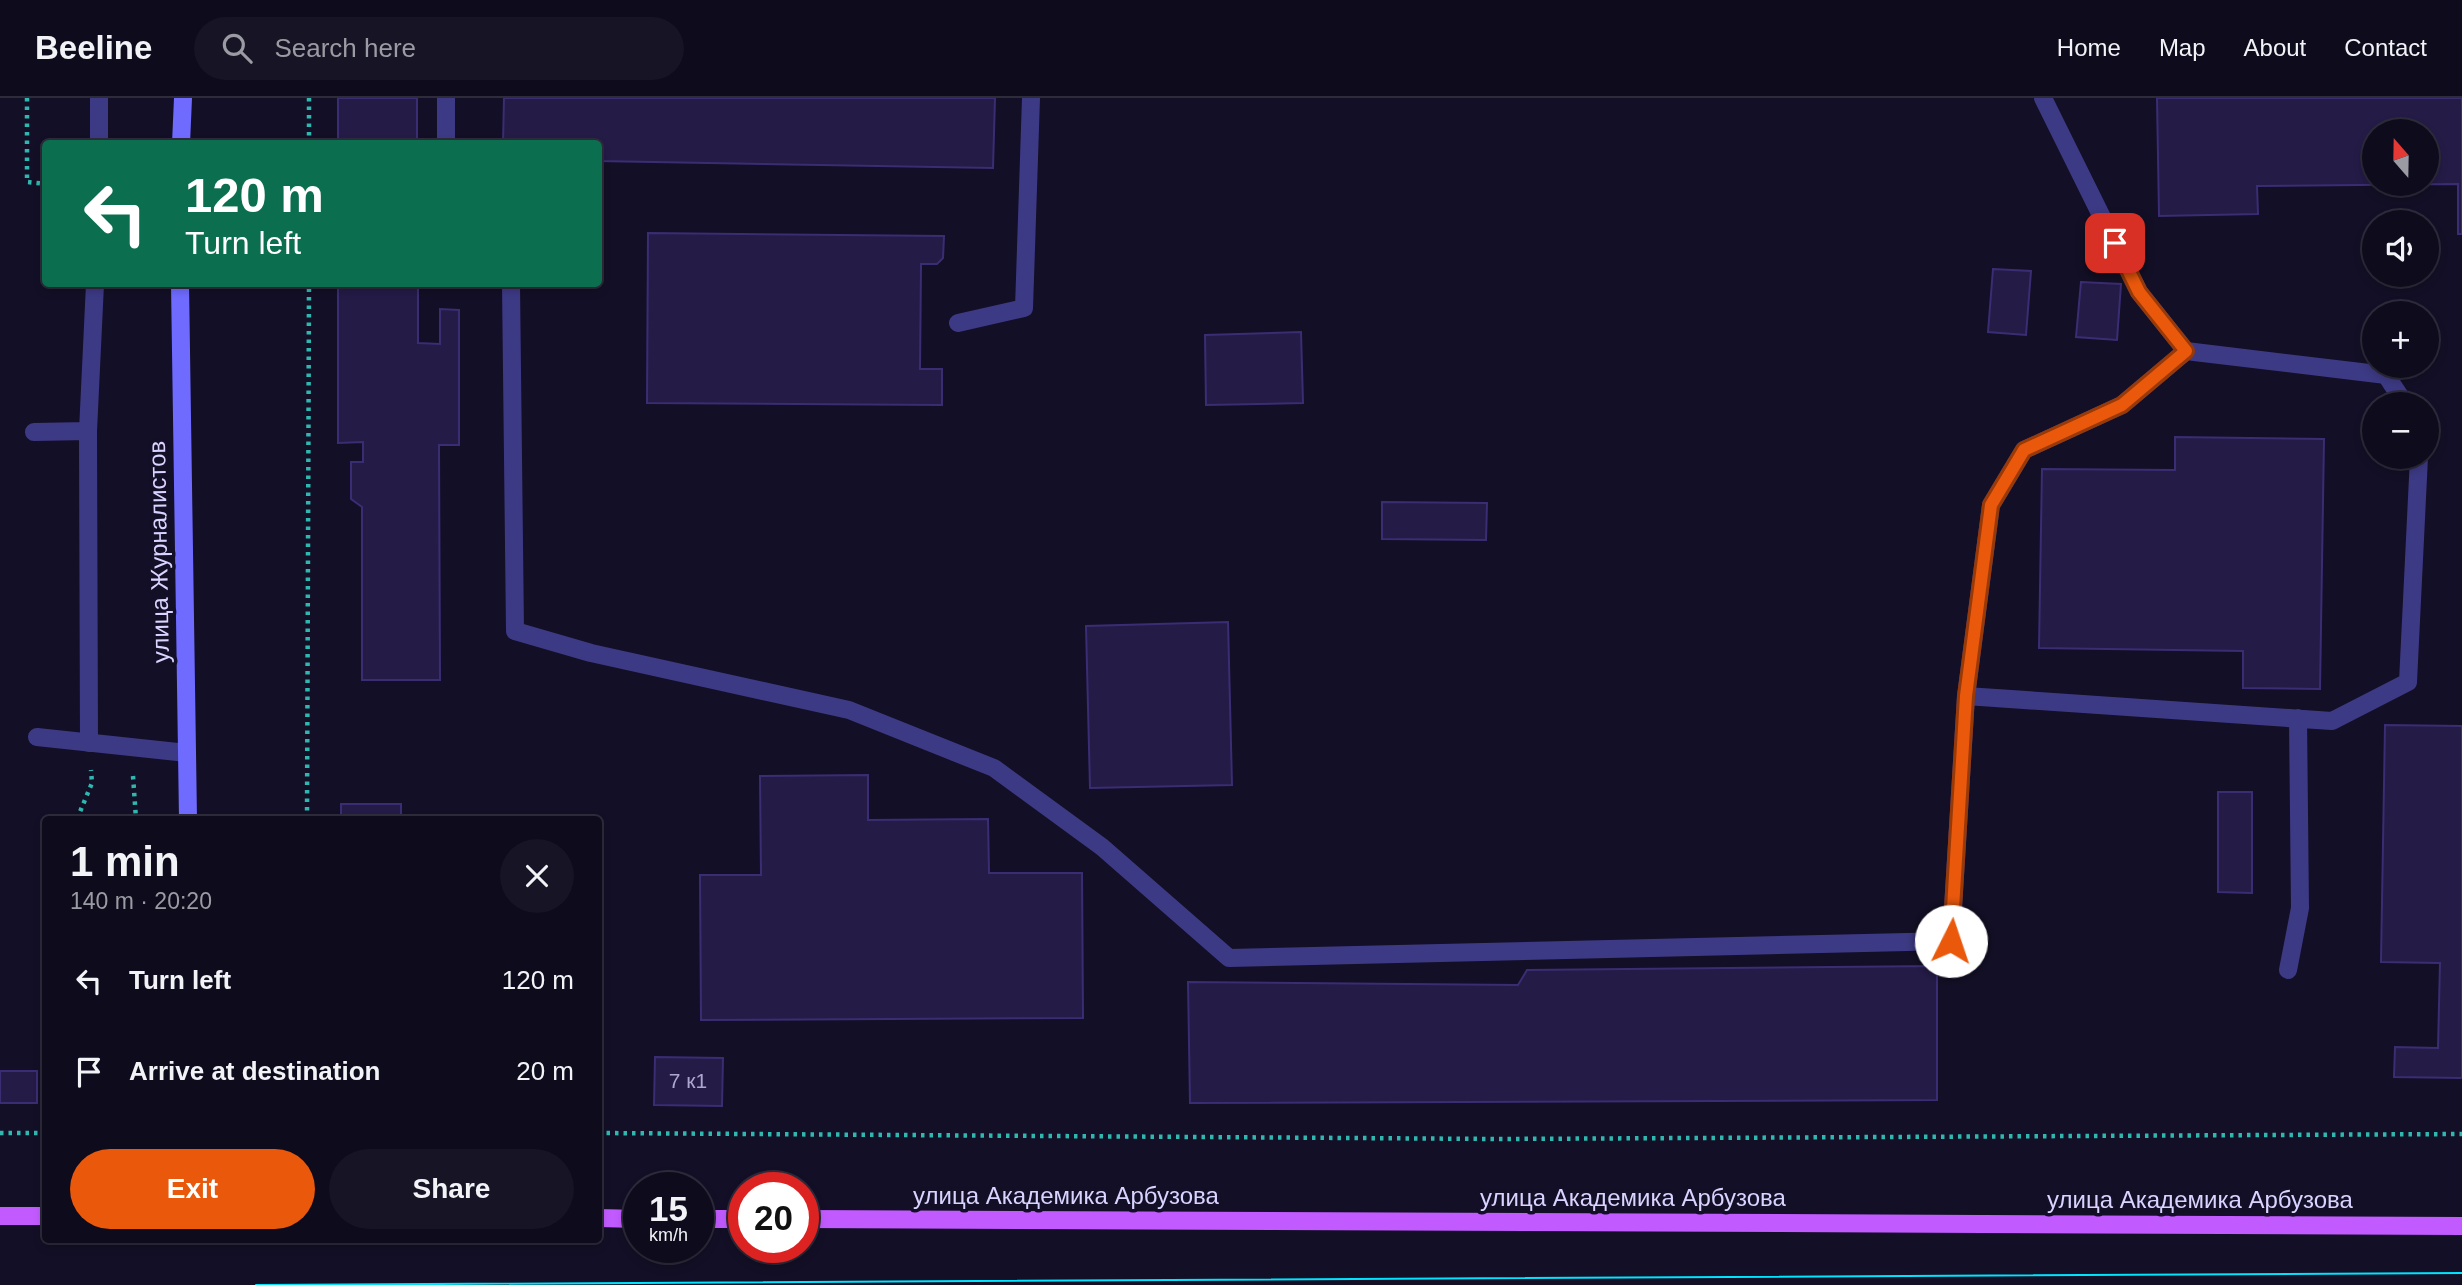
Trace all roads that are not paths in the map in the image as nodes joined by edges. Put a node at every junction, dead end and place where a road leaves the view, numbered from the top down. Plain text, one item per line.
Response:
1 (99, 98) edge
2 (183, 98) edge
3 (446, 98) edge
4 (1031, 98) edge
5 (2043, 98) edge
6 (99, 140) edge
7 (181, 140) edge
8 (446, 140) edge
9 (95, 287) edge
10 (180, 287) edge
11 (511, 287) edge
12 (958, 323) dead end
13 (2186, 351) junction
14 (2397, 392) edge
15 (88, 431) junction
16 (34, 432) dead end
17 (2418, 469) edge
18 (1966, 696) junction
19 (2298, 718) junction
20 (37, 737) dead end
21 (89, 743) junction
22 (187, 753) junction
23 (188, 816) edge
24 (2288, 970) dead end
25 (0, 1216) edge
26 (42, 1216) edge
27 (602, 1218) edge
28 (623, 1219) edge
29 (819, 1219) edge
30 (2462, 1226) edge

1 - 6 lane
2 - 7 street
3 - 8 lane
4 - 12 lane
5 - 13 lane
9 - 15 lane
10 - 22 street, улица Журналистов
11 - 18 lane
13 - 14 lane
13 - 18 lane
15 - 16 lane
15 - 21 lane
17 - 19 lane
18 - 19 lane
19 - 24 lane
20 - 21 lane
21 - 22 lane
22 - 23 street, улица Журналистов
25 - 26 main road
27 - 28 main road
29 - 30 main road, улица Академика Арбузова

